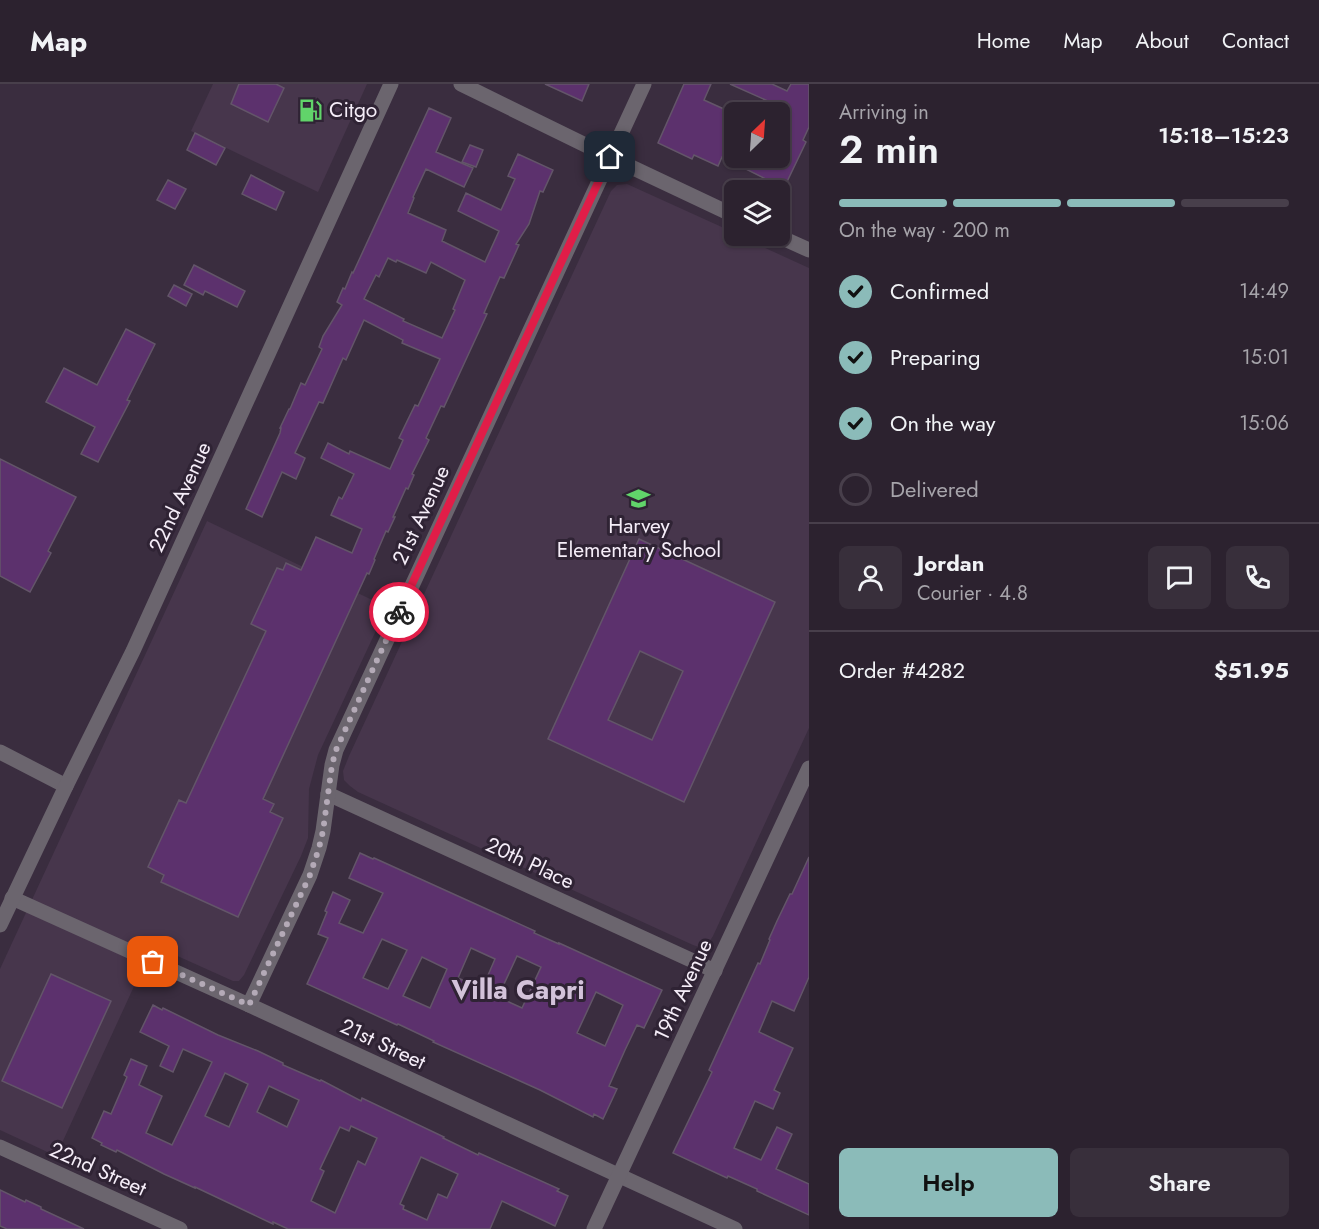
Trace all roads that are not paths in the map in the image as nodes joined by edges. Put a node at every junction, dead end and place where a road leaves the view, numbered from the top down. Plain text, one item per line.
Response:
1 (391, 84) edge
2 (461, 84) edge
3 (644, 84) edge
4 (610, 157) junction
5 (724, 211) edge
6 (790, 241) edge
7 (809, 249) edge
8 (0, 752) edge
9 (809, 768) edge
10 (66, 786) junction
11 (328, 794) junction
12 (12, 898) junction
13 (0, 925) edge
14 (715, 971) junction
15 (249, 1005) junction
16 (0, 1148) edge
17 (619, 1176) junction
18 (180, 1229) edge
19 (594, 1229) edge
20 (735, 1229) edge

1 - 10 street, 22nd Avenue
2 - 4 street
3 - 4 street, 21st Avenue
4 - 5 street
4 - 11 street, 21st Avenue
6 - 7 street
8 - 10 street
9 - 14 street, 19th Avenue
10 - 12 street, 22nd Avenue
11 - 14 street, 20th Place
11 - 15 street, 21st Avenue
12 - 13 street, 22nd Avenue
12 - 15 street, 21st Street
14 - 17 street, 19th Avenue
15 - 17 street, 21st Street
16 - 18 street, 22nd Street
17 - 19 street, 19th Avenue
17 - 20 street, 21st Street

